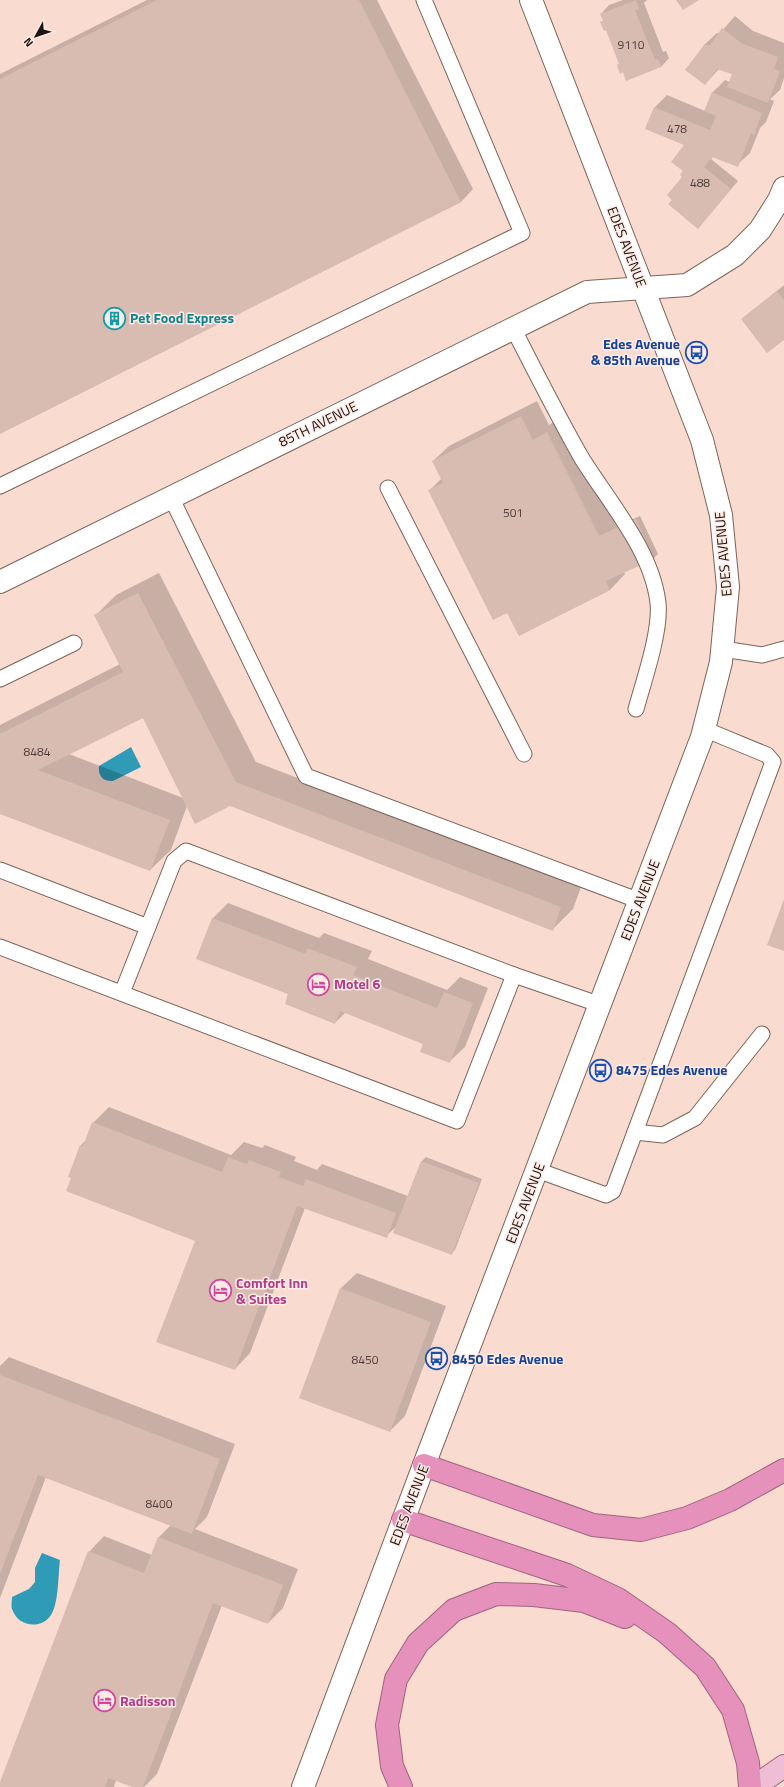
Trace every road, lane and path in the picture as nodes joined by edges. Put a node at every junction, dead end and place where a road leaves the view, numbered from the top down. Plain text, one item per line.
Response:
1 (424, 0) edge
2 (531, 0) edge
3 (784, 188) edge
4 (643, 288) junction
5 (513, 328) junction
6 (0, 486) edge
7 (388, 488) dead end
8 (171, 497) junction
9 (0, 582) edge
10 (74, 643) dead end
11 (722, 649) junction
12 (784, 649) edge
13 (0, 679) edge
14 (636, 709) dead end
15 (704, 729) junction
16 (524, 754) dead end
17 (0, 870) edge
18 (640, 901) junction
19 (148, 927) junction
20 (0, 947) edge
21 (514, 975) junction
22 (122, 993) junction
23 (601, 1005) junction
24 (762, 1034) dead end
25 (635, 1132) junction
26 (537, 1170) junction
27 (424, 1464) junction
28 (784, 1470) edge
29 (403, 1520) junction
30 (667, 1633) junction
31 (784, 1766) edge
32 (303, 1787) edge
33 (401, 1787) edge
34 (750, 1787) edge
35 (754, 1787) edge

1 - 6 lane
2 - 4 street, EDES AVENUE
3 - 4 street, 85TH AVENUE
4 - 5 street, 85TH AVENUE
4 - 11 street, EDES AVENUE
5 - 8 street, 85TH AVENUE
5 - 14 lane
7 - 16 lane
8 - 9 street, 85TH AVENUE
8 - 18 lane
10 - 13 lane
11 - 12 lane
11 - 15 street, EDES AVENUE
15 - 18 street, EDES AVENUE
15 - 25 lane
17 - 19 lane
18 - 23 street, EDES AVENUE
19 - 21 lane
19 - 22 lane
20 - 22 lane
21 - 22 lane
21 - 23 lane
23 - 26 street, EDES AVENUE
24 - 25 lane
25 - 26 lane
26 - 27 street, EDES AVENUE
27 - 28 highway
27 - 29 street, EDES AVENUE
29 - 30 highway
29 - 32 street, EDES AVENUE
30 - 33 highway
30 - 34 highway
31 - 35 main road

